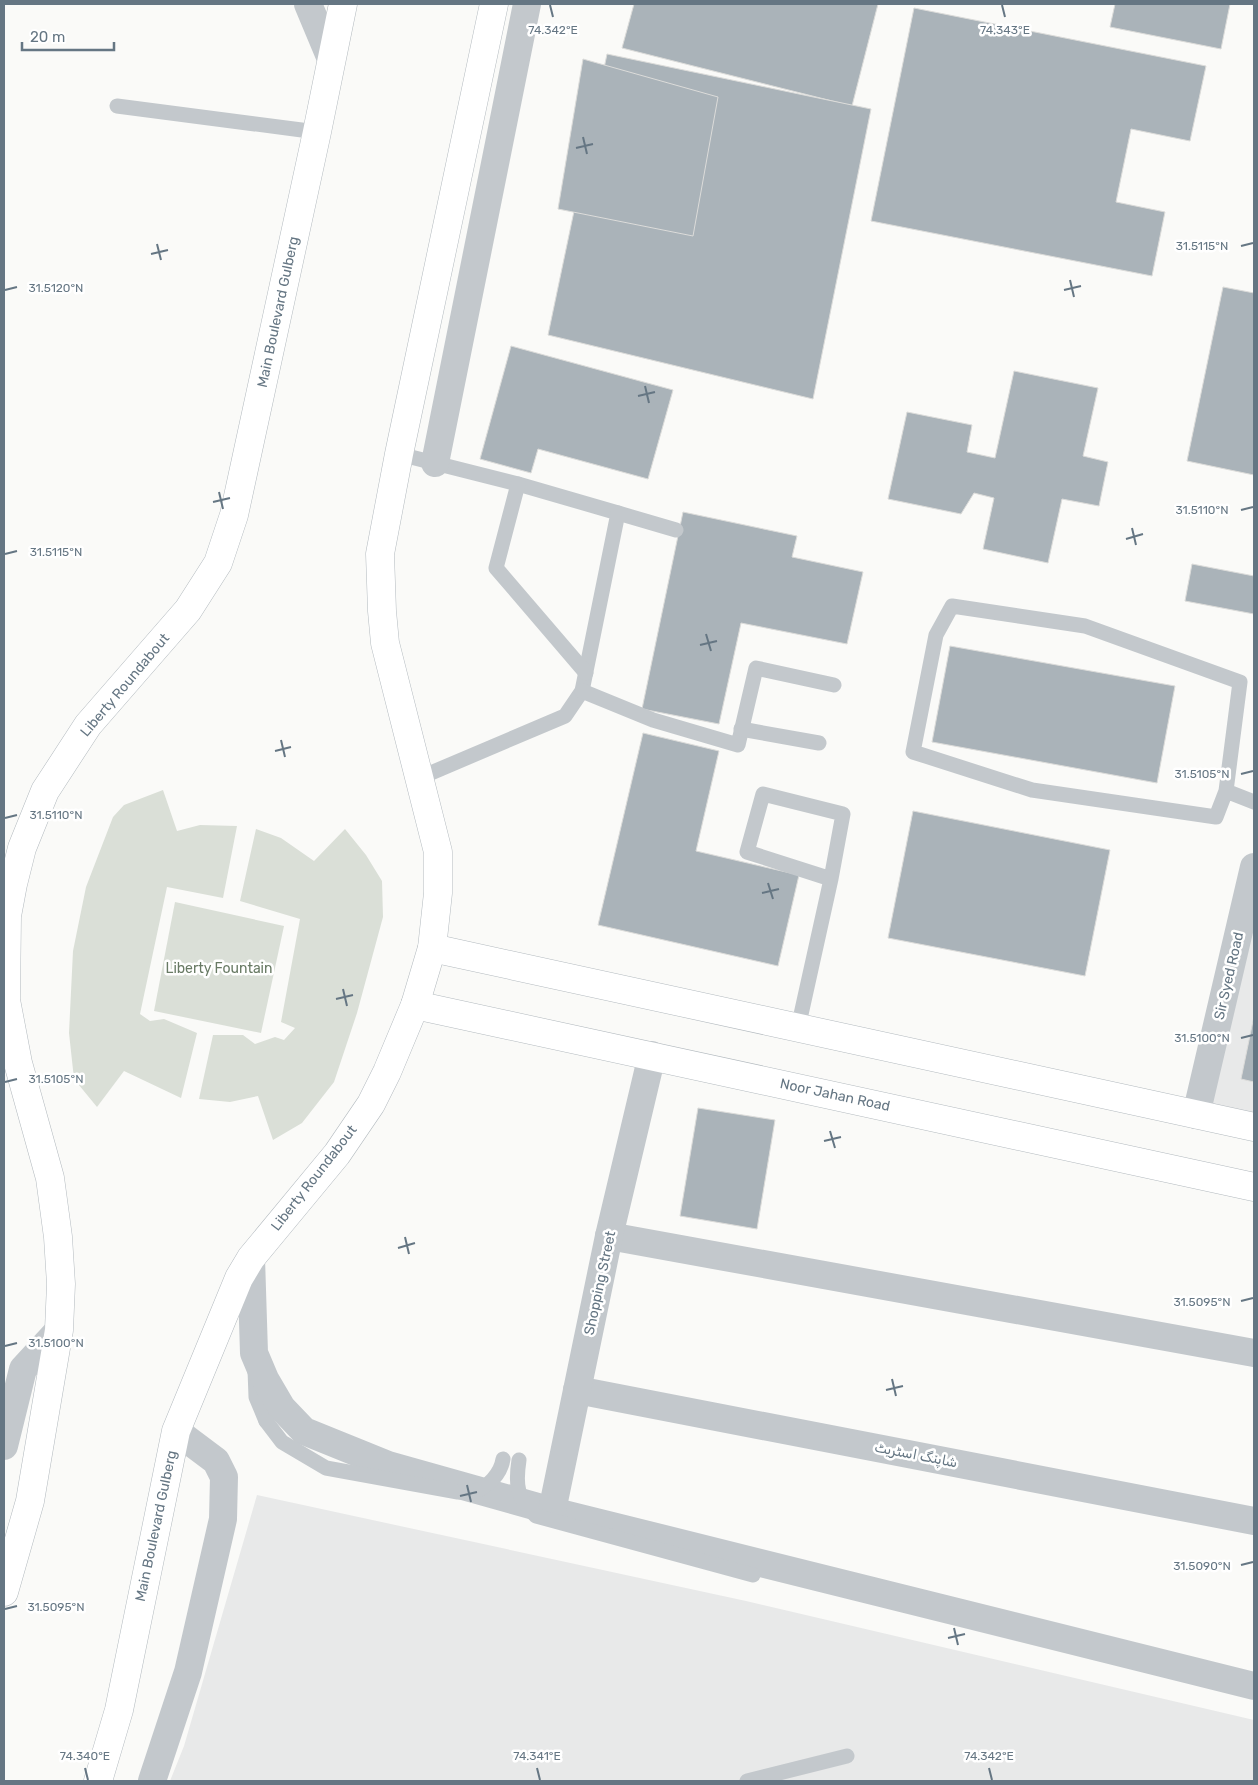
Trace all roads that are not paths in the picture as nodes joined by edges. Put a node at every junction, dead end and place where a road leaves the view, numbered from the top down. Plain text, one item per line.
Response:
1 (308, 4) edge
2 (343, 4) edge
3 (494, 4) edge
4 (527, 4) edge
5 (331, 59) junction
6 (116, 106) dead end
7 (317, 132) junction
8 (399, 454) junction
9 (435, 463) junction
10 (518, 484) junction
11 (618, 513) junction
12 (676, 530) dead end
13 (188, 610) joint
14 (586, 673) junction
15 (834, 685) dead end
16 (582, 691) junction
17 (741, 728) junction
18 (819, 743) dead end
19 (419, 778) junction
20 (1226, 790) junction
21 (1254, 802) edge
22 (13, 846) edge
23 (1254, 867) edge
24 (831, 879) junction
25 (9, 883) edge
26 (6, 915) edge
27 (432, 948) junction
28 (5, 956) edge
29 (415, 1004) junction
30 (798, 1028) junction
31 (652, 1055) junction
32 (1196, 1115) junction
33 (1254, 1127) edge
34 (1254, 1187) edge
35 (609, 1236) junction
36 (245, 1268) junction
37 (58, 1330) junction
38 (254, 1353) junction
39 (1254, 1353) edge
40 (577, 1390) junction
41 (176, 1431) junction
42 (5, 1435) edge
43 (503, 1459) dead end
44 (519, 1460) dead end
45 (552, 1511) junction
46 (1254, 1521) edge
47 (815, 1577) junction
48 (4, 1592) edge
49 (1254, 1686) edge
50 (847, 1756) dead end
51 (98, 1781) edge
52 (152, 1781) edge
53 (747, 1781) edge

1 - 5 street
2 - 5 main road, Main Boulevard Gulberg
3 - 8 main road
4 - 9 street
5 - 7 main road, Main Boulevard Gulberg
6 - 7 lane
7 - 13 main road, Main Boulevard Gulberg
8 - 9 lane
8 - 19 main road, Liberty Roundabout
9 - 10 lane
10 - 11 lane
10 - 14 lane
11 - 12 lane
11 - 14 lane
13 - 22 main road, Liberty Roundabout
14 - 16 lane
15 - 17 lane
16 - 17 lane
16 - 19 lane
17 - 18 lane
19 - 27 main road, Liberty Roundabout
20 - 20 lane
20 - 21 lane
22 - 25 main road, Liberty Roundabout
23 - 32 street, Sir Syed Road
24 - 24 lane
24 - 30 lane
25 - 26 main road, Liberty Roundabout
26 - 28 main road, Liberty Roundabout
27 - 29 main road, Liberty Roundabout
27 - 30 main road
28 - 37 main road, Liberty Roundabout
29 - 31 main road, Noor Jahan Road
29 - 36 main road, Liberty Roundabout
30 - 32 main road
31 - 34 main road, Noor Jahan Road
31 - 35 street, Shopping Street
32 - 33 main road
35 - 39 street
35 - 40 street, Shopping Street
36 - 38 street
36 - 41 main road, Main Boulevard Gulberg
37 - 42 street
37 - 48 main road
38 - 43 lane, bridge
38 - 45 street
40 - 45 street, Shopping Street
40 - 46 street, شاپنگ اسٹریٹ
41 - 51 main road, Main Boulevard Gulberg
41 - 52 street
44 - 47 lane, bridge
45 - 47 street
47 - 49 street
50 - 53 lane

